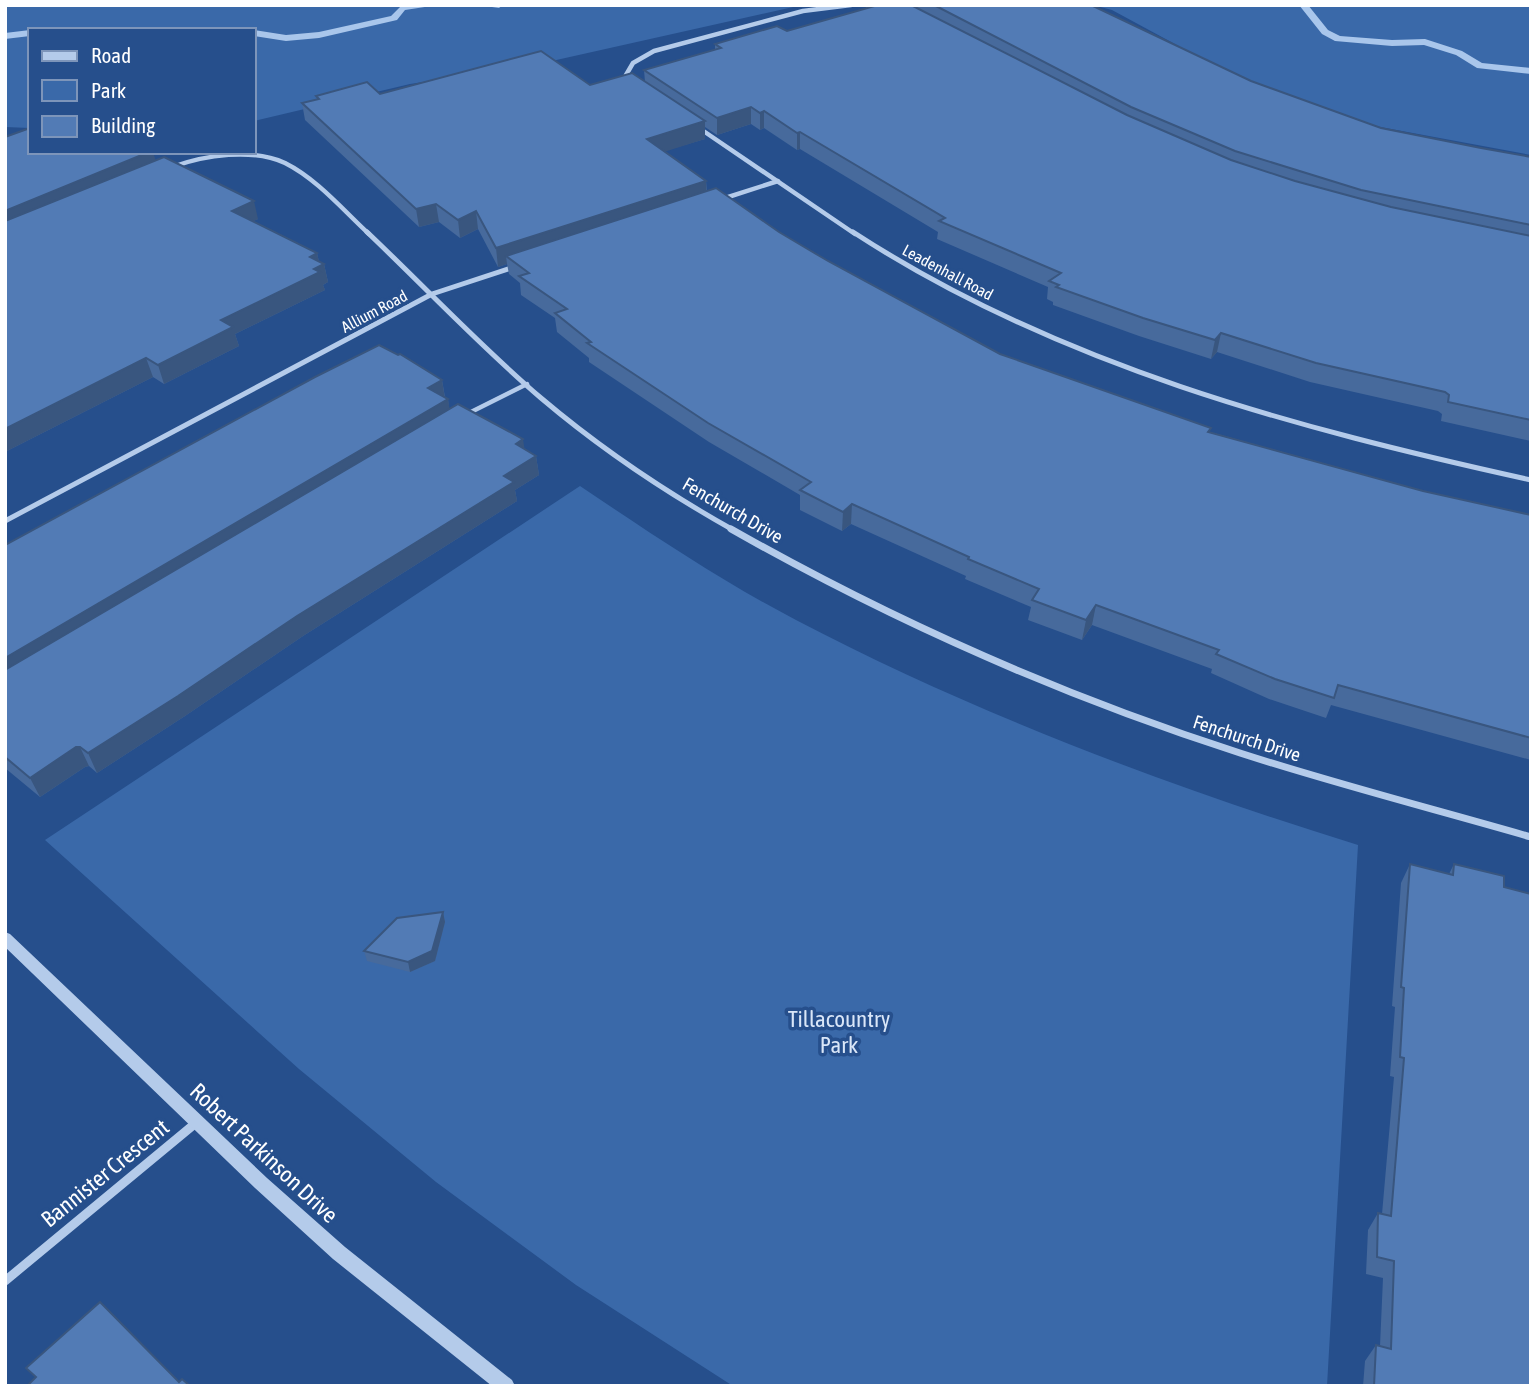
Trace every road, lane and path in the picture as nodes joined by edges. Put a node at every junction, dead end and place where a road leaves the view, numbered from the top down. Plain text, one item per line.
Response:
1 (851, 5) edge
2 (867, 5) edge
3 (893, 8) edge
4 (637, 87) edge
5 (691, 123) edge
6 (166, 170) edge
7 (778, 181) junction
8 (708, 203) edge
9 (524, 264) edge
10 (432, 294) junction
11 (527, 384) junction
12 (463, 416) edge
13 (1531, 480) edge
14 (5, 521) edge
15 (1531, 837) edge
16 (5, 938) edge
17 (197, 1122) junction
18 (5, 1281) edge
19 (506, 1386) edge

1 - 4 street
2 - 3 street
5 - 7 street, Leadenhall Road
6 - 10 street, Fenchurch Drive
7 - 8 street
7 - 13 street, Leadenhall Road
9 - 10 street, Allium Road
10 - 11 street, Fenchurch Drive
10 - 14 street, Allium Road
11 - 12 lane
11 - 15 street, Fenchurch Drive
16 - 17 street, Robert Parkinson Drive
17 - 18 street, Bannister Crescent
17 - 19 street, Robert Parkinson Drive

